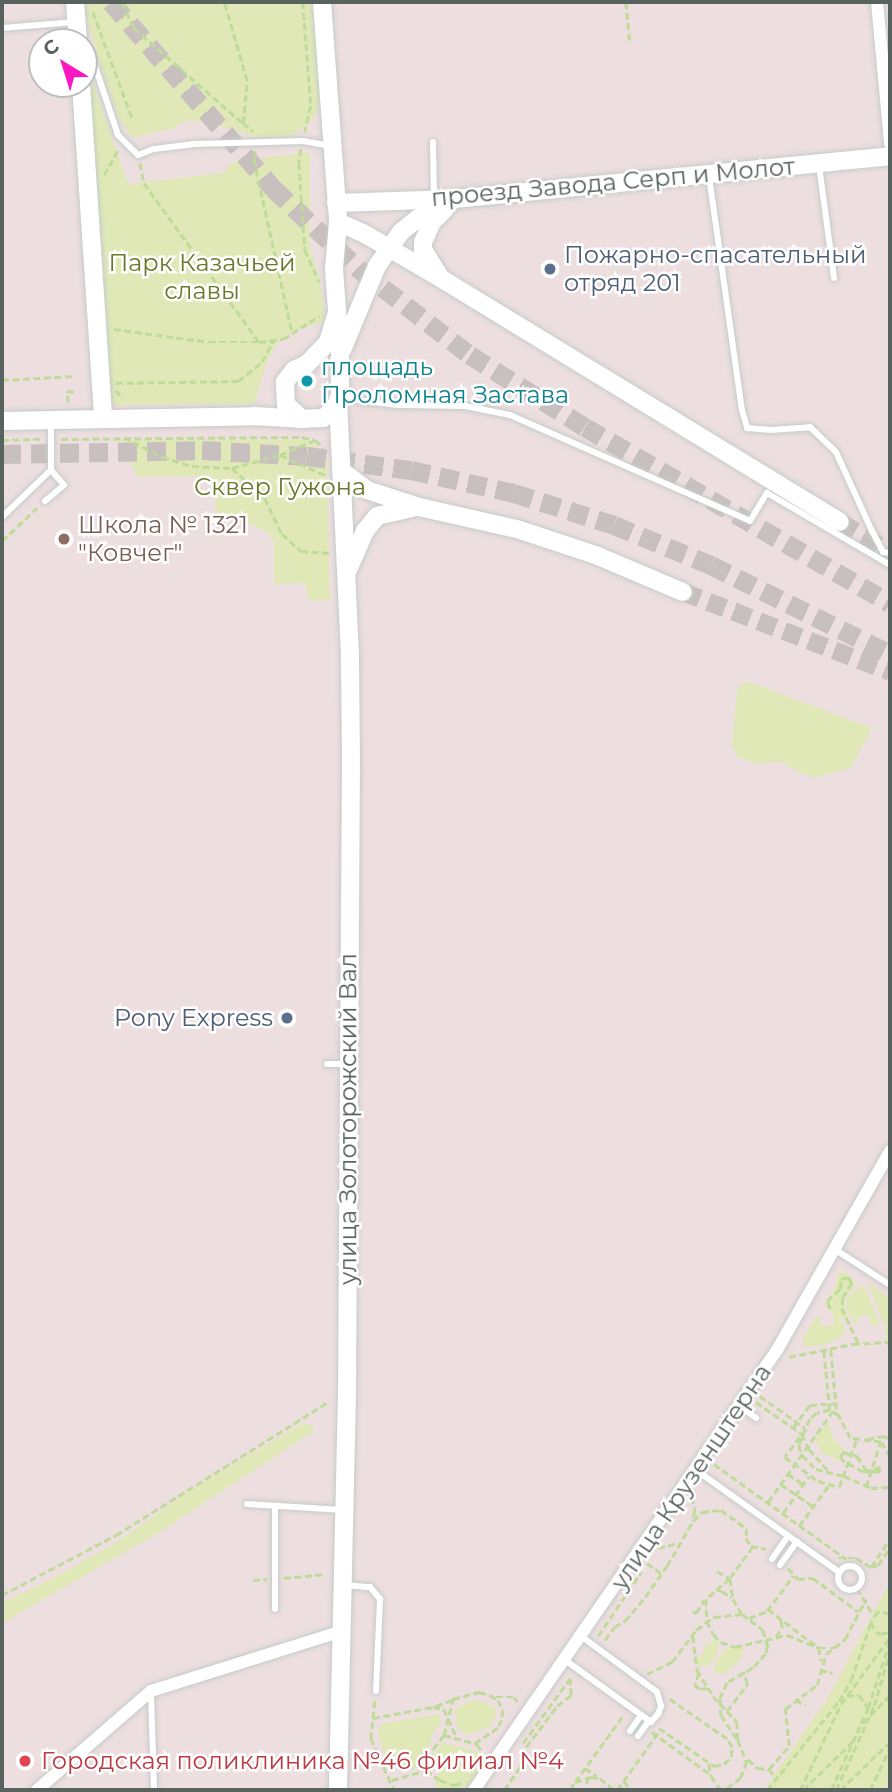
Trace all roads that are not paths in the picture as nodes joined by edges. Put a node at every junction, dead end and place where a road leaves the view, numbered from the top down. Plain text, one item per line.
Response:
1 (75, 2) edge
2 (321, 2) edge
3 (877, 2) edge
4 (2, 28) edge
5 (79, 28) edge
6 (28, 31) edge
7 (886, 53) edge
8 (98, 75) edge
9 (82, 98) edge
10 (433, 142) dead end
11 (890, 143) edge
12 (333, 147) junction
13 (890, 156) edge
14 (819, 163) junction
15 (709, 174) junction
16 (459, 198) junction
17 (434, 200) junction
18 (336, 203) junction
19 (338, 222) junction
20 (389, 248) junction
21 (834, 278) dead end
22 (442, 279) junction
23 (329, 309) junction
24 (340, 353) junction
25 (307, 364) junction
26 (284, 390) junction
27 (339, 394) junction
28 (254, 416) junction
29 (103, 418) junction
30 (305, 419) junction
31 (50, 420) junction
32 (2, 421) edge
33 (335, 450) junction
34 (51, 470) junction
35 (337, 470) junction
36 (45, 501) road end
37 (419, 508) junction
38 (2, 517) edge
39 (840, 522) tunnel mouth
40 (890, 553) edge
41 (890, 565) edge
42 (346, 574) junction
43 (682, 593) tunnel mouth
44 (327, 1064) dead end
45 (348, 1064) junction
46 (890, 1151) edge
47 (836, 1250) junction
48 (890, 1285) edge
49 (739, 1406) junction
50 (757, 1418) dead end
51 (696, 1470) junction
52 (247, 1504) dead end
53 (275, 1506) junction
54 (343, 1510) junction
55 (792, 1539) junction
56 (772, 1559) dead end
57 (783, 1565) road end
58 (839, 1572) junction
59 (343, 1584) junction
60 (275, 1609) dead end
61 (342, 1631) junction
62 (582, 1637) junction
63 (565, 1660) junction
64 (151, 1691) junction
65 (376, 1691) road end
66 (641, 1715) junction
67 (650, 1721) junction
68 (630, 1731) dead end
69 (638, 1736) dead end
70 (470, 1786) edge
71 (37, 1790) edge
72 (154, 1790) edge
73 (338, 1790) edge

1 - 5 street
2 - 12 street
3 - 7 street
4 - 6 lane
7 - 11 street
8 - 12 lane
9 - 29 street
10 - 17 lane
12 - 18 street
13 - 14 street, проезд Завода Серп и Молот
14 - 15 street, проезд Завода Серп и Молот
14 - 21 lane
15 - 16 street, проезд Завода Серп и Молот
15 - 40 lane
16 - 17 street, проезд Завода Серп и Молот
16 - 20 street
16 - 22 street
17 - 18 street, проезд Завода Серп и Молот
18 - 19 street
19 - 20 street
19 - 23 street
20 - 22 street
20 - 24 street
22 - 39 street
23 - 24 street
23 - 25 street
24 - 27 street
25 - 26 street
25 - 27 street
26 - 28 street
26 - 30 street
27 - 30 street
27 - 33 street, улица Золоторожский Вал
27 - 41 lane
28 - 29 street
28 - 30 street
29 - 31 street
30 - 33 street
31 - 32 street
31 - 34 lane
33 - 35 street, улица Золоторожский Вал
34 - 36 lane
34 - 38 lane
35 - 37 street
35 - 42 street, улица Золоторожский Вал
37 - 42 street
37 - 43 street
42 - 45 street, улица Золоторожский Вал
44 - 45 lane
45 - 54 street, улица Золоторожский Вал
46 - 47 street, улица Крузенштерна
47 - 48 lane
47 - 49 street, улица Крузенштерна
49 - 50 lane
49 - 51 street, улица Крузенштерна
51 - 55 lane
51 - 62 street, улица Крузенштерна
52 - 53 lane
53 - 54 lane
53 - 60 lane
54 - 59 street, улица Золоторожский Вал
55 - 56 lane
55 - 57 lane
55 - 58 lane
58 - 58 lane
59 - 61 street, улица Золоторожский Вал
59 - 65 lane
61 - 64 street
61 - 73 street, улица Золоторожский Вал
62 - 63 street, улица Крузенштерна
62 - 67 lane
63 - 66 lane
63 - 70 street, улица Крузенштерна
64 - 71 street
64 - 72 lane
66 - 67 lane
66 - 68 lane
67 - 69 lane

